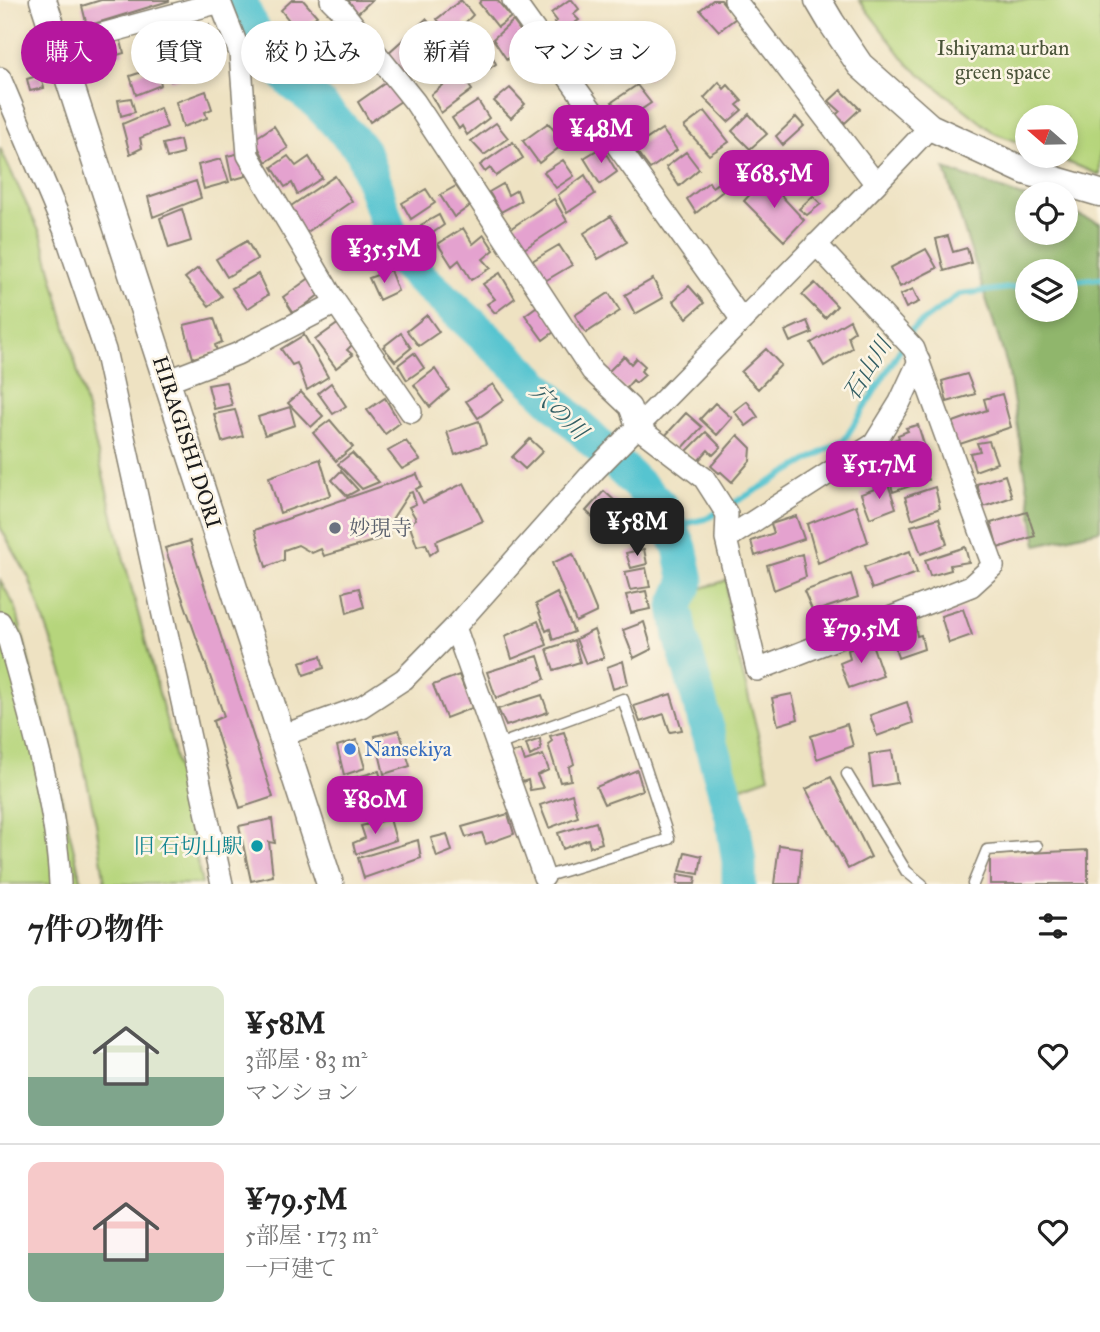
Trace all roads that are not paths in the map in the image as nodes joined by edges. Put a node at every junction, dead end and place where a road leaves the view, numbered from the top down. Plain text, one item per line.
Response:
1 (43, 0) edge
2 (331, 0) edge
3 (513, 0) edge
4 (734, 0) edge
5 (818, 0) edge
6 (219, 1) edge
7 (50, 21) edge
8 (117, 30) edge
9 (0, 78) edge
10 (70, 84) edge
11 (930, 127) junction
12 (876, 184) junction
13 (1100, 193) edge
14 (816, 244) junction
15 (336, 303) junction
16 (743, 320) junction
17 (916, 355) junction
18 (167, 381) junction
19 (411, 412) dead end
20 (632, 432) junction
21 (726, 539) junction
22 (0, 622) edge
23 (455, 627) junction
24 (281, 736) junction
25 (498, 745) junction
26 (847, 774) dead end
27 (1037, 846) dead end
28 (544, 877) joint
29 (61, 884) edge
30 (222, 884) edge
31 (330, 884) edge
32 (922, 884) edge
33 (973, 884) edge

1 - 7 street, HIRAGISHI DORI
2 - 20 street
3 - 16 street
4 - 12 street
5 - 11 street
6 - 8 street
6 - 15 street
9 - 30 street
10 - 18 street, HIRAGISHI DORI
11 - 12 street
11 - 13 street
12 - 14 street
14 - 16 street
14 - 17 street
15 - 18 street
15 - 19 street
16 - 20 street
17 - 21 street
17 - 21 street
18 - 24 street, HIRAGISHI DORI
20 - 21 street
20 - 23 street
22 - 29 street
23 - 24 street
23 - 25 street
24 - 31 street, HIRAGISHI DORI
25 - 28 street
25 - 28 lane
26 - 32 lane
27 - 33 lane

